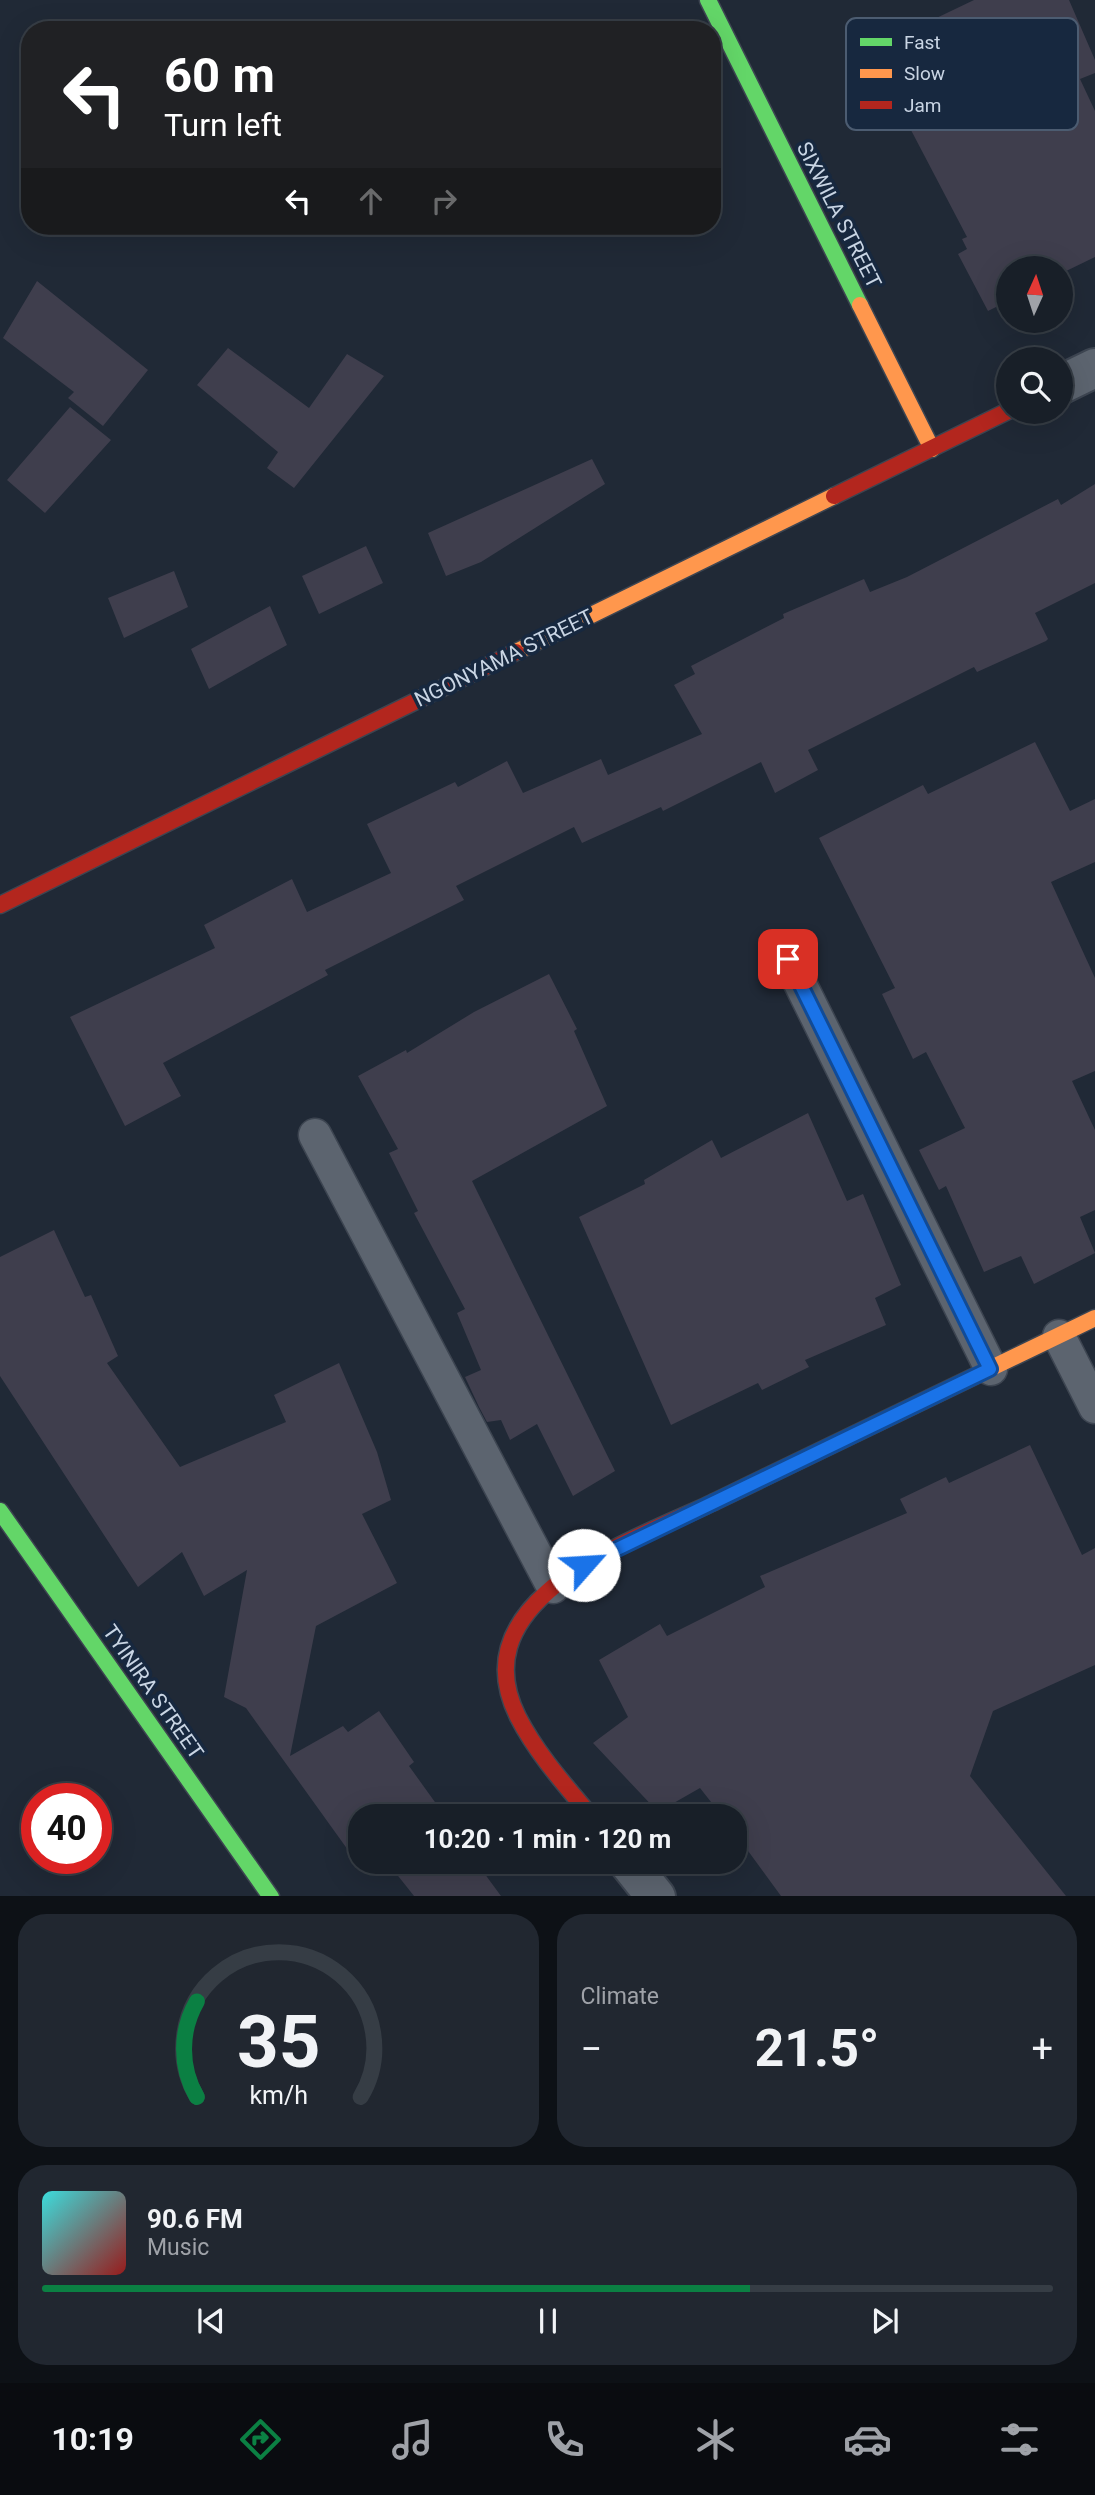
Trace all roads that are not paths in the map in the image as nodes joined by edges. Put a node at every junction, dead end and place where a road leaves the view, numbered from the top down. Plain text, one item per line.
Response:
1 (708, 0) edge
2 (718, 21) edge
3 (721, 26) edge
4 (1095, 368) edge
5 (1073, 379) edge
6 (996, 417) edge
7 (932, 449) junction
8 (0, 905) edge
9 (788, 959) dead end
10 (315, 1135) dead end
11 (1095, 1318) edge
12 (1059, 1336) junction
13 (990, 1369) junction
14 (1095, 1407) edge
15 (0, 1511) edge
16 (553, 1587) junction
17 (581, 1804) edge
18 (638, 1874) edge
19 (271, 1896) edge
20 (656, 1896) edge

1 - 2 street, SIXWILA STREET
3 - 7 street, SIXWILA STREET
4 - 5 street
6 - 7 street, NGONYAMA STREET
7 - 8 street, NGONYAMA STREET
9 - 13 lane
10 - 16 lane
11 - 12 street
12 - 13 street
12 - 14 lane
13 - 16 street
15 - 19 street, TYINIRA STREET
16 - 17 street
18 - 20 street

